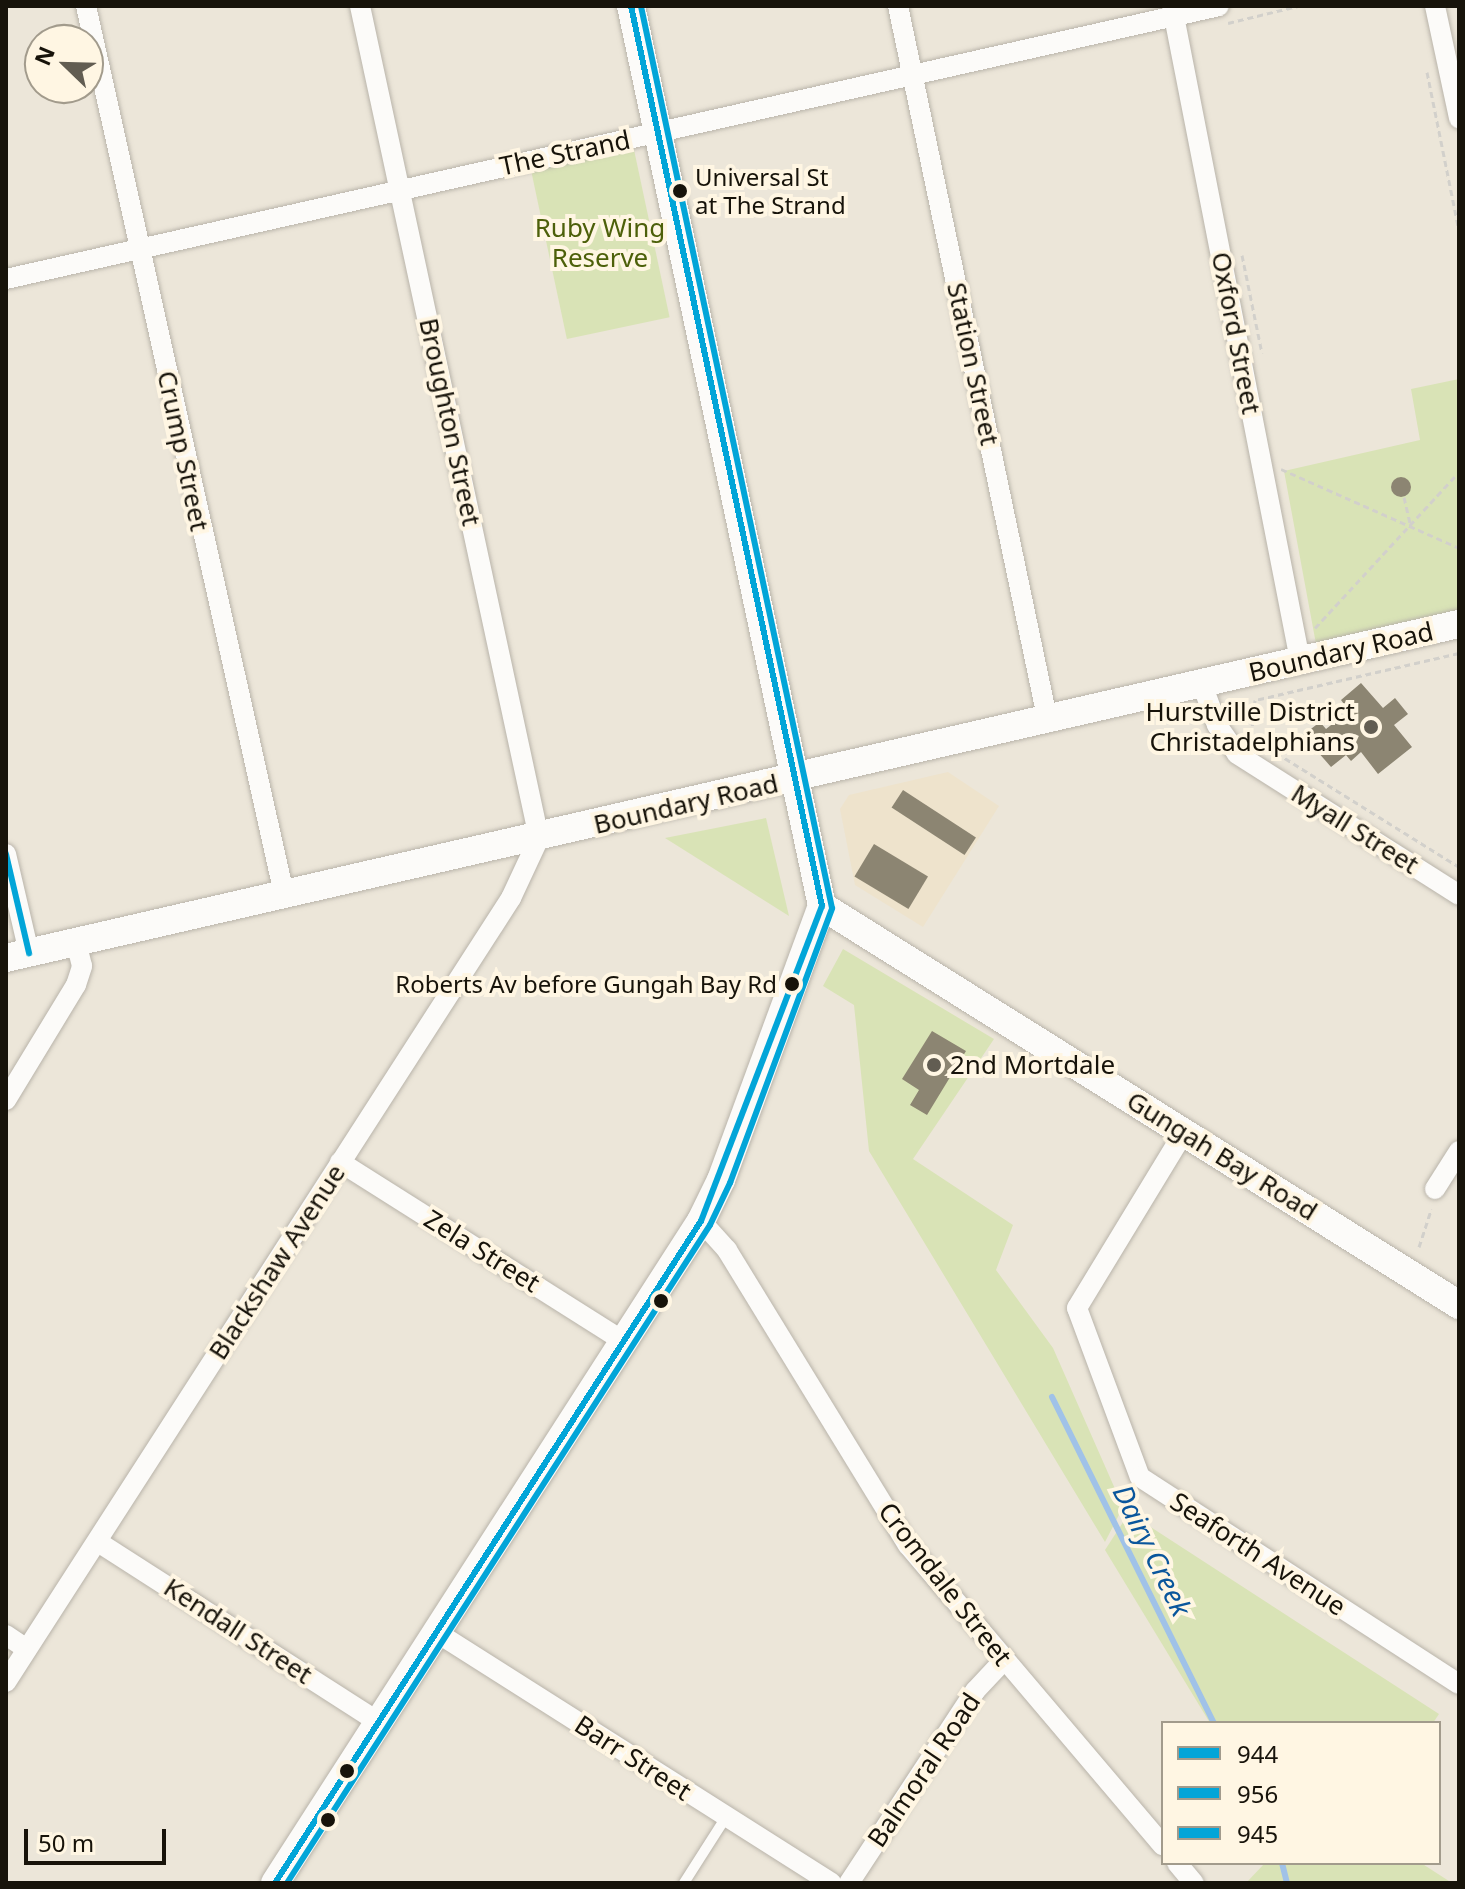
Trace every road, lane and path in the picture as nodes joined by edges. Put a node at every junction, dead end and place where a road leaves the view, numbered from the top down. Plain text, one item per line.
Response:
1 (86, 6) edge
2 (360, 6) edge
3 (631, 6) edge
4 (898, 6) edge
5 (1298, 6) edge
6 (1435, 6) edge
7 (1173, 11) edge
8 (1222, 15) edge
9 (1426, 66) dead end
10 (913, 77) junction
11 (1459, 118) edge
12 (658, 132) junction
13 (400, 189) junction
14 (1459, 230) edge
15 (139, 248) junction
16 (6, 279) edge
17 (1278, 467) dead end
18 (1459, 472) edge
19 (1404, 497) dead end
20 (1411, 527) junction
21 (1459, 548) edge
22 (1459, 624) edge
23 (1310, 633) dead end
24 (1459, 653) edge
25 (1300, 660) junction
26 (1202, 684) junction
27 (1048, 722) junction
28 (795, 779) junction
29 (539, 838) junction
30 (6, 854) edge
31 (1459, 867) edge
32 (284, 894) junction
33 (1459, 895) edge
34 (822, 906) junction
35 (76, 942) junction
36 (18, 956) edge
37 (6, 1100) edge
38 (1184, 1132) junction
39 (1459, 1151) edge
40 (340, 1162) junction
41 (1435, 1189) joint
42 (701, 1221) junction
43 (1419, 1247) dead end
44 (1459, 1305) edge
45 (623, 1341) junction
46 (98, 1542) junction
47 (436, 1632) junction
48 (6, 1635) edge
49 (27, 1649) junction
50 (1004, 1660) junction
51 (6, 1682) edge
52 (1459, 1684) edge
53 (377, 1721) junction
54 (726, 1817) junction
55 (1161, 1844) edge
56 (1179, 1865) edge
57 (275, 1883) edge
58 (684, 1883) edge
59 (831, 1883) edge
60 (849, 1883) edge
61 (1194, 1883) edge

1 - 15 street, Crump Street
2 - 13 street, Broughton Street
3 - 12 street
4 - 10 street, Station Street
5 - 8 path
6 - 11 street
7 - 8 street, The Strand
7 - 10 street, The Strand
7 - 25 street, Oxford Street
9 - 14 path
10 - 12 street, The Strand
10 - 27 street, Station Street
12 - 13 street, The Strand
12 - 28 street
13 - 15 street, The Strand
13 - 29 street, Broughton Street
15 - 16 street, The Strand
15 - 32 street, Crump Street
17 - 20 path
18 - 20 path
19 - 20 path
20 - 21 path
20 - 23 path
22 - 25 street, Boundary Road
24 - 31 path, Boundary Road
25 - 26 street, Boundary Road
26 - 27 street, Boundary Road
26 - 33 street, Myall Street
27 - 28 street, Boundary Road
28 - 29 street, Boundary Road
28 - 34 street
29 - 32 street, Boundary Road
29 - 40 street, Blackshaw Avenue
30 - 36 street
32 - 35 street, Boundary Road
34 - 38 street, Gungah Bay Road
34 - 42 street
35 - 36 street, Boundary Road
35 - 37 street
38 - 44 street, Gungah Bay Road
38 - 52 street, Seaforth Avenue
39 - 41 street
40 - 45 street, Zela Street
40 - 46 street, Blackshaw Avenue
41 - 43 path
42 - 45 street
42 - 50 street, Cromdale Street
45 - 47 street
46 - 49 street, Blackshaw Avenue
46 - 53 street, Kendall Street
47 - 53 street
47 - 54 street, Barr Street
48 - 49 street
49 - 51 street, Blackshaw Avenue
50 - 55 street, Cromdale Street
50 - 60 street, Balmoral Road
53 - 57 street
54 - 58 lane
54 - 59 street, Barr Street
56 - 61 street

